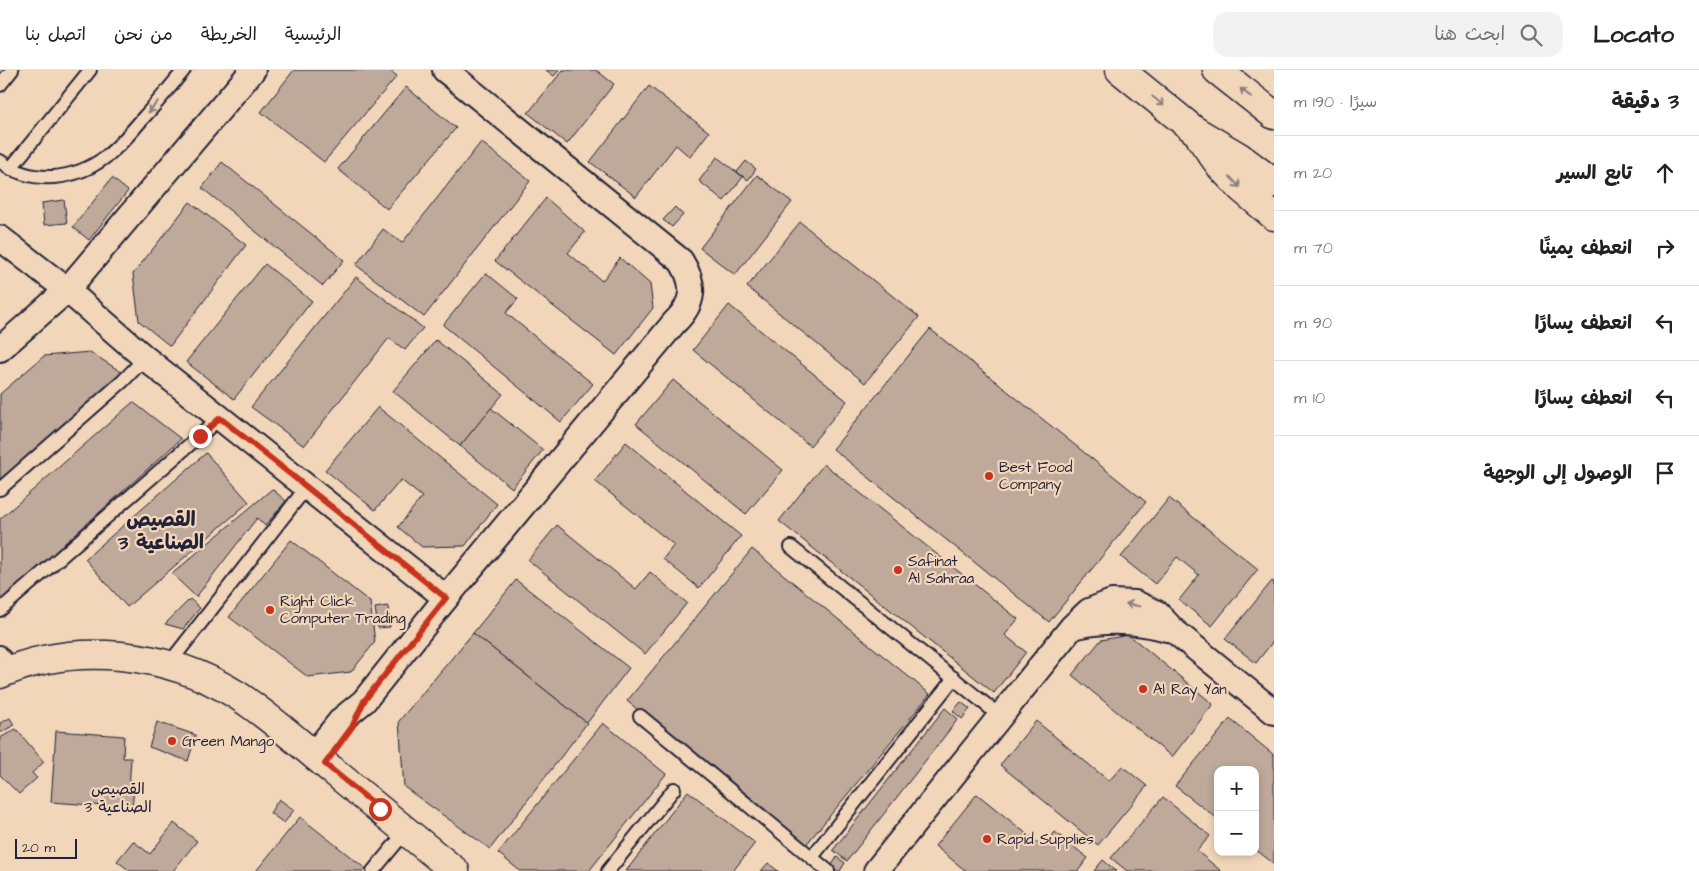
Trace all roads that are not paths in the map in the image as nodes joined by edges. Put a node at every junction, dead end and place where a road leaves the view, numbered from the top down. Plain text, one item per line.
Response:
1 (12, 70) edge
2 (90, 70) edge
3 (184, 70) edge
4 (252, 70) edge
5 (445, 70) edge
6 (1120, 70) edge
7 (1217, 70) edge
8 (0, 85) edge
9 (1274, 115) edge
10 (1194, 130) junction
11 (5, 165) edge
12 (1274, 182) edge
13 (1274, 216) edge
14 (0, 238) edge
15 (67, 290) junction
16 (0, 349) edge
17 (145, 358) junction
18 (220, 418) junction
19 (306, 488) junction
20 (0, 489) edge
21 (792, 546) dead end
22 (446, 598) junction
23 (0, 610) edge
24 (5, 664) edge
25 (168, 665) junction
26 (954, 678) junction
27 (1274, 712) edge
28 (640, 716) dead end
29 (1000, 716) junction
30 (319, 759) junction
31 (674, 788) dead end
32 (406, 831) junction
33 (812, 858) junction
34 (373, 871) edge
35 (456, 871) edge
36 (608, 871) edge
37 (828, 871) edge
38 (876, 871) edge

1 - 8 lane
2 - 11 lane
3 -> 11 lane
4 - 15 street
5 - 22 street
6 -> 10 main road
9 -> 7 main road
10 - 12 main road
10 -> 13 main road
14 - 15 street
15 - 16 street
15 - 17 street
17 - 18 street
17 - 20 lane
18 - 19 street
18 - 23 lane
19 - 22 street
19 - 25 lane
21 - 26 lane
22 - 30 street
24 - 25 main road
25 - 30 main road
26 - 29 lane
26 - 33 lane
27 - 29 street
28 - 33 lane
29 - 38 street
30 - 32 main road
31 - 36 lane
32 - 34 lane
32 - 35 main road
33 - 37 lane

